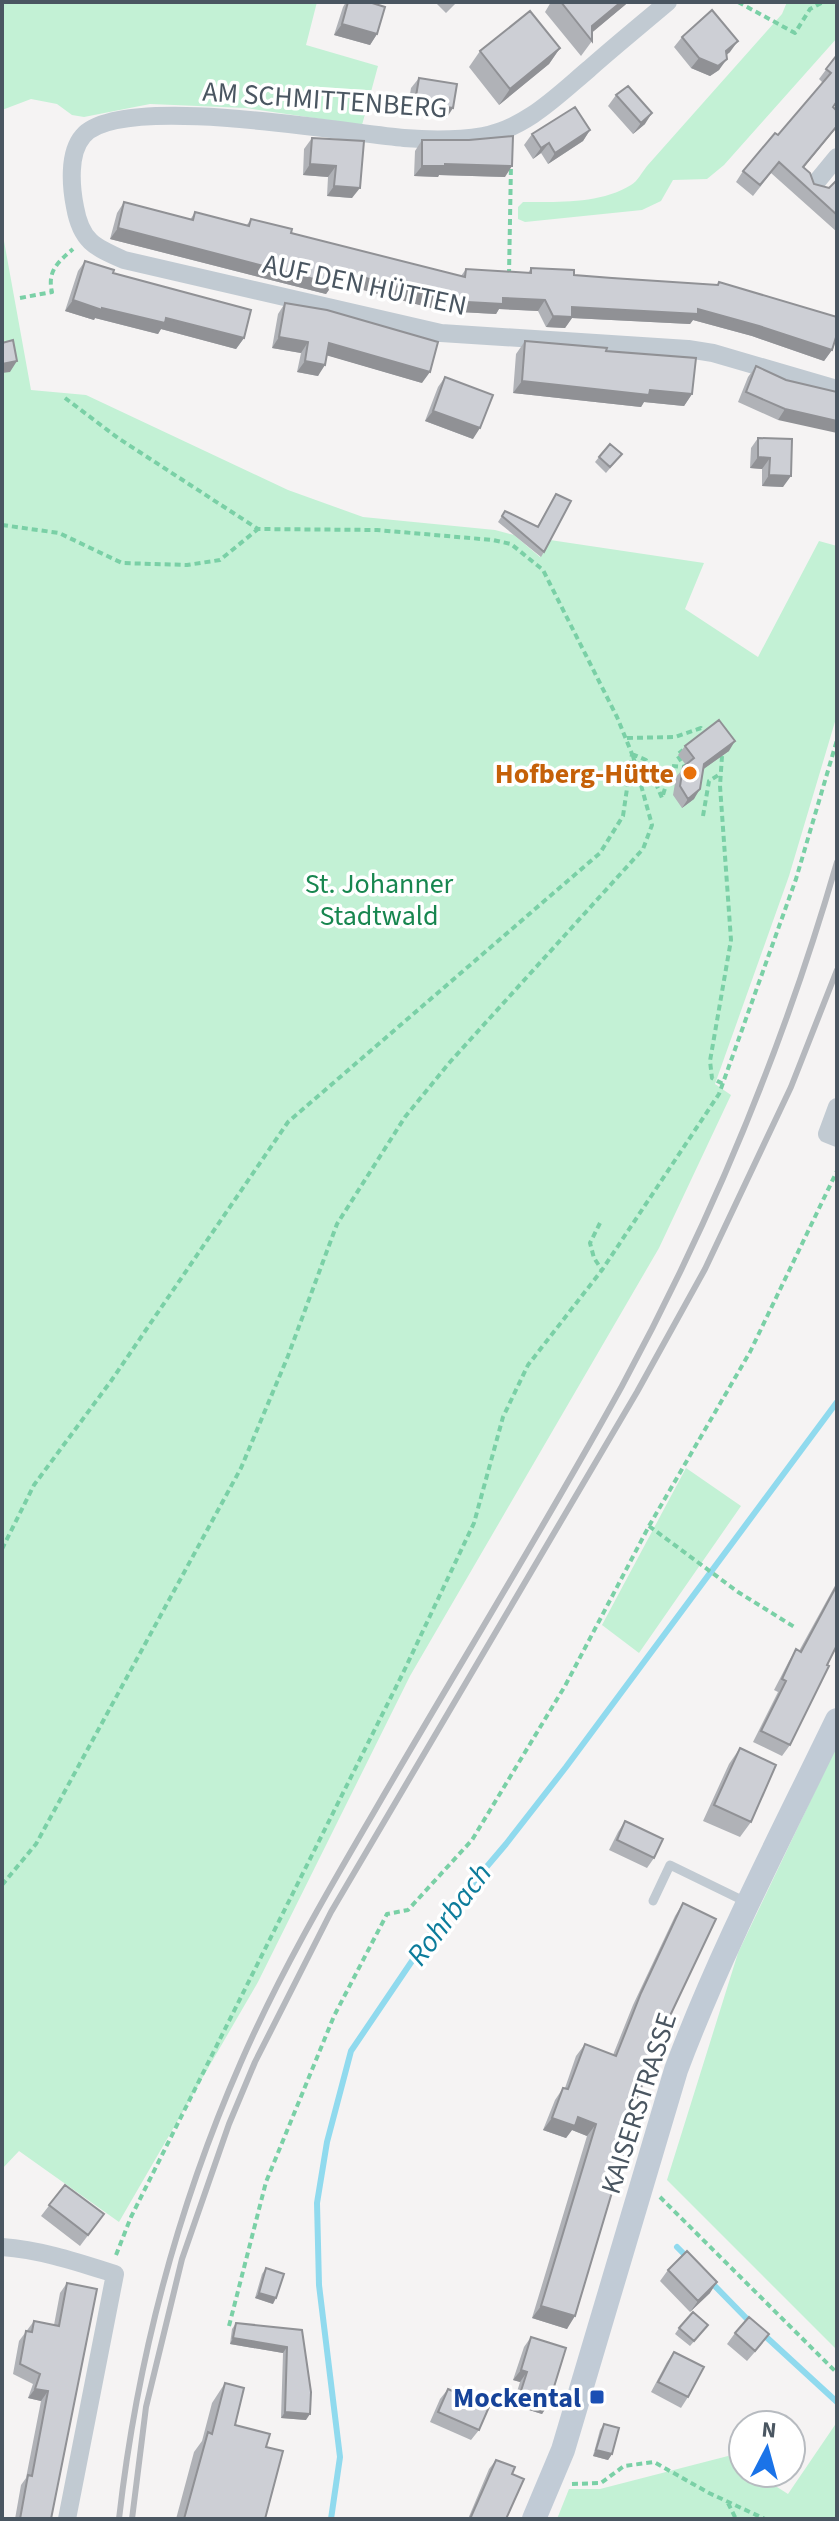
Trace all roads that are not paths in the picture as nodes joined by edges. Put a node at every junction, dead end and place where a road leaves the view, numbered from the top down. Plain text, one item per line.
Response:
1 (668, 2) edge
2 (837, 157) edge
3 (814, 185) edge
4 (84, 238) joint
5 (837, 389) edge
6 (837, 1107) edge
7 (837, 1138) edge
8 (837, 1720) edge
9 (653, 1901) dead end
10 (748, 1903) junction
11 (2, 2247) edge
12 (67, 2519) edge
13 (534, 2519) edge

1 - 4 street, AM SCHMITTENBERG
2 - 3 street
4 - 5 street, AUF DEN HÜTTEN
6 - 7 street
8 - 10 main road, KAISERSTRASSE
9 - 10 lane
10 - 13 main road, KAISERSTRASSE
11 - 12 street

